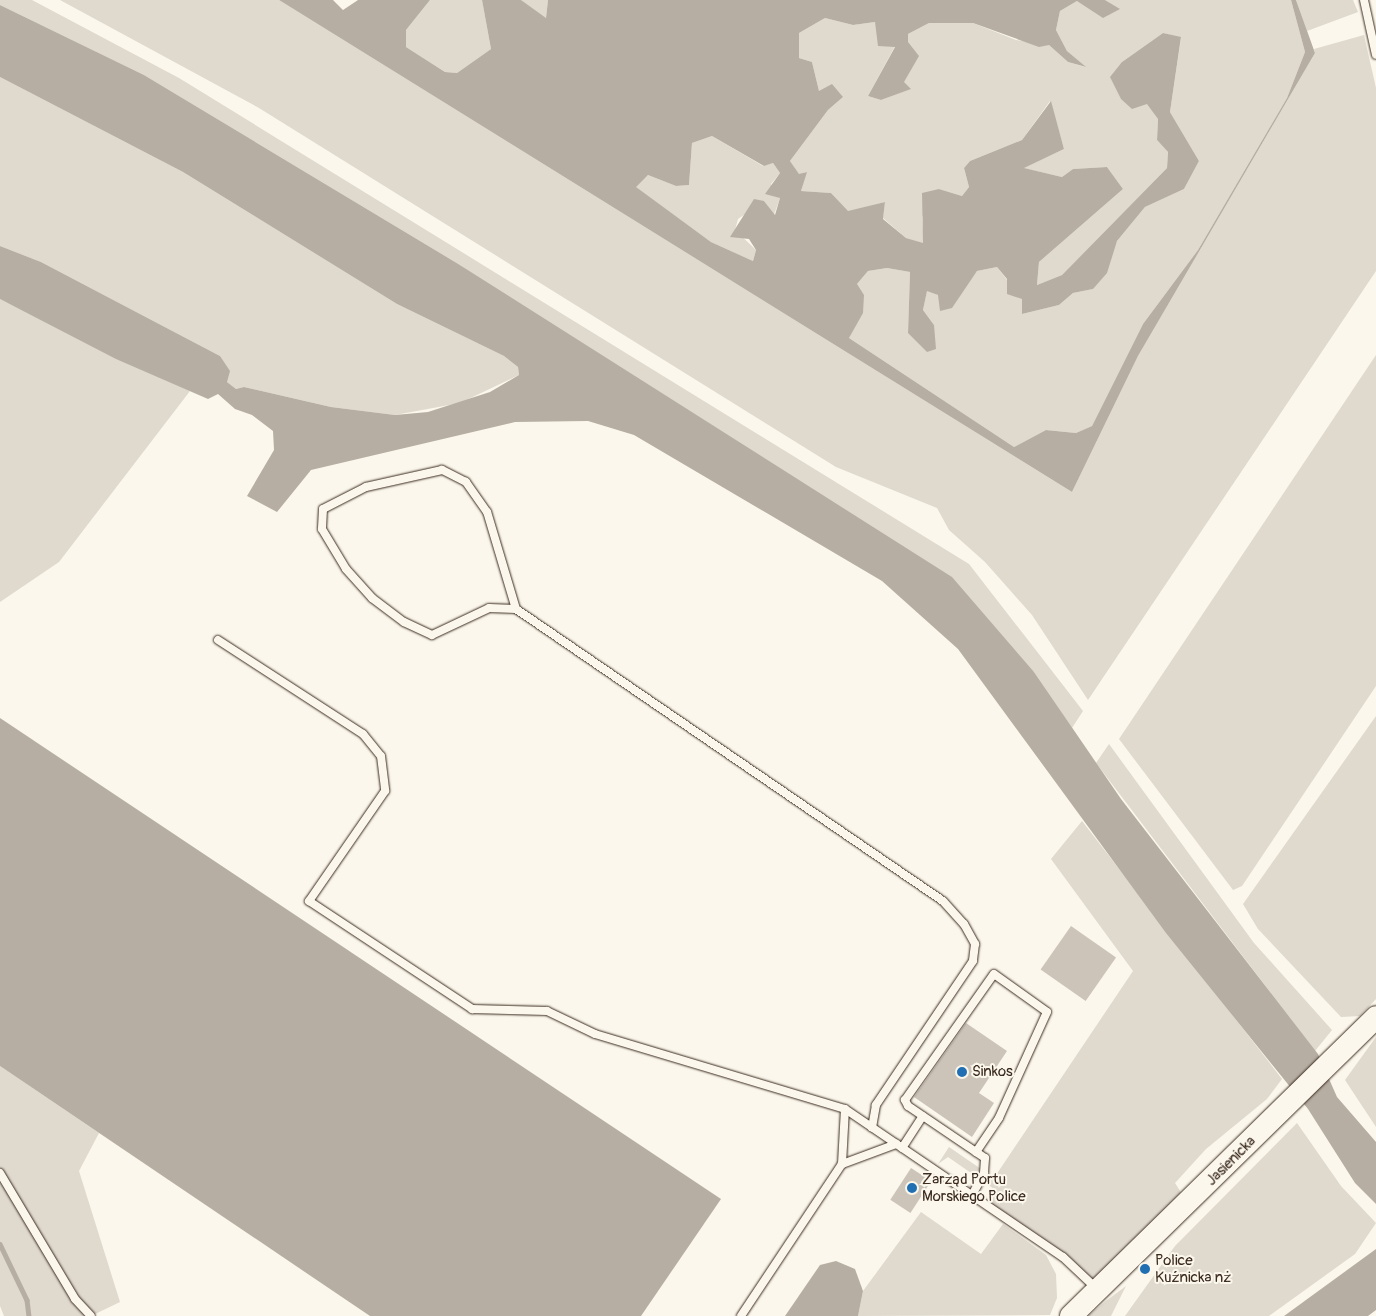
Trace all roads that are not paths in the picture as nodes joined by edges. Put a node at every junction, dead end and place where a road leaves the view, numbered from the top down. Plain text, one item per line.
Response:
1 (1364, 0) edge
2 (1376, 54) edge
3 (516, 609) junction
4 (218, 640) dead end
5 (1376, 1017) edge
6 (845, 1109) junction
7 (923, 1116) junction
8 (872, 1128) junction
9 (899, 1146) junction
10 (976, 1152) junction
11 (842, 1164) junction
12 (0, 1173) edge
13 (972, 1195) junction
14 (75, 1299) junction
15 (1082, 1307) edge
16 (82, 1316) edge
17 (91, 1316) edge
18 (741, 1316) edge

1 - 2 lane
3 - 3 lane
3 - 8 lane
4 - 6 lane
5 - 15 main road, Jasienicka
6 - 8 lane
6 - 11 lane
7 - 9 lane
7 - 10 lane
7 - 10 lane
8 - 9 lane
9 - 11 lane
9 - 13 lane
10 - 13 lane
11 - 18 lane
12 - 14 lane
13 - 15 lane
14 - 16 lane
14 - 17 lane

